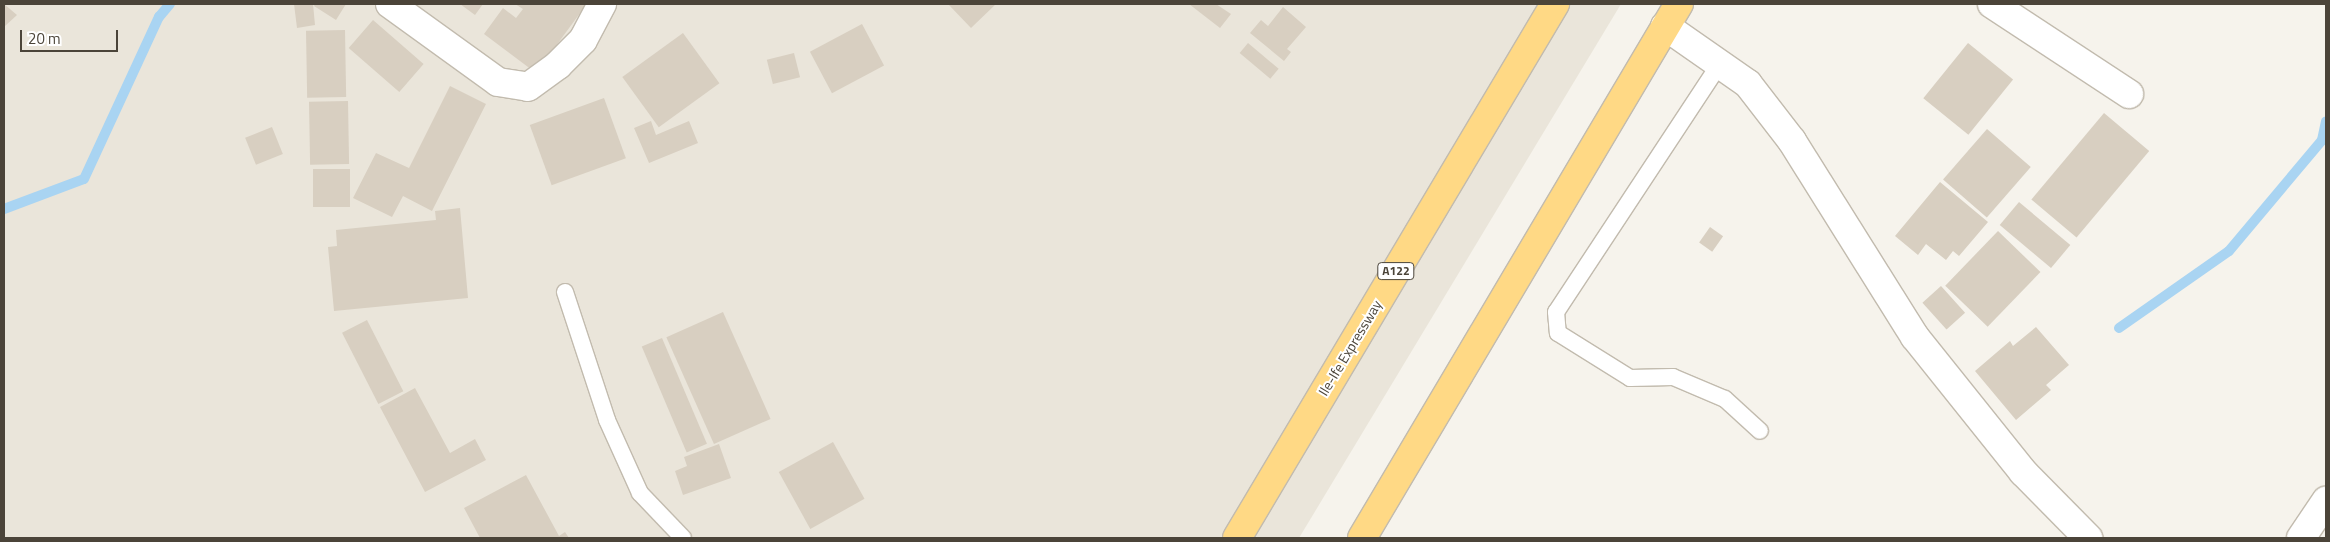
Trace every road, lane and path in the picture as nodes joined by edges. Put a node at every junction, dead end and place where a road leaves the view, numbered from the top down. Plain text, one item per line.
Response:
1 (390, 4) edge
2 (602, 4) edge
3 (1555, 4) edge
4 (1992, 4) edge
5 (1672, 15) edge
6 (1719, 65) junction
7 (2129, 94) dead end
8 (565, 292) dead end
9 (1760, 432) dead end
10 (2326, 501) edge
11 (683, 538) edge
12 (1237, 538) edge
13 (1362, 538) edge
14 (2088, 538) edge
15 (2301, 538) edge

1 - 2 street
3 - 12 highway, Ile-Ife Expressway / A122
4 - 7 street
5 - 6 street
5 - 13 highway
6 - 9 lane
6 - 14 street
8 - 11 lane
10 - 15 street

